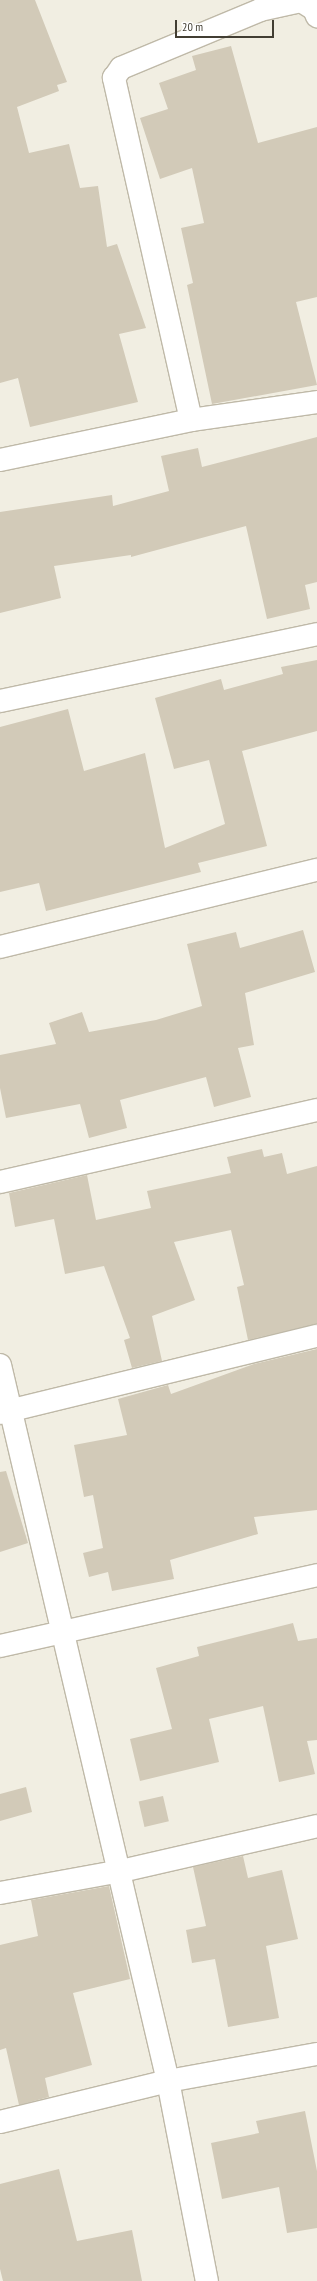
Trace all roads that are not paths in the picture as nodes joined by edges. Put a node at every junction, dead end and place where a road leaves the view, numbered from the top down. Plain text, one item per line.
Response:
1 (317, 16) edge
2 (317, 402) edge
3 (191, 420) junction
4 (0, 460) edge
5 (317, 634) edge
6 (0, 701) edge
7 (317, 870) edge
8 (0, 947) edge
9 (317, 1110) edge
10 (0, 1182) edge
11 (317, 1336) edge
12 (0, 1365) edge
13 (5, 1412) edge
14 (317, 1575) edge
15 (61, 1632) junction
16 (0, 1646) edge
17 (317, 1826) edge
18 (121, 1871) junction
19 (0, 1893) edge
20 (317, 2054) edge
21 (168, 2081) junction
22 (0, 2122) edge
23 (207, 2281) edge

1 - 3 street
2 - 3 street
3 - 4 street
5 - 6 street
7 - 8 street
9 - 10 street
11 - 13 street
12 - 13 street
13 - 15 street
14 - 15 street
15 - 16 street
15 - 18 street
17 - 18 street
18 - 19 street
18 - 21 street
20 - 21 street
21 - 22 street
21 - 23 street

